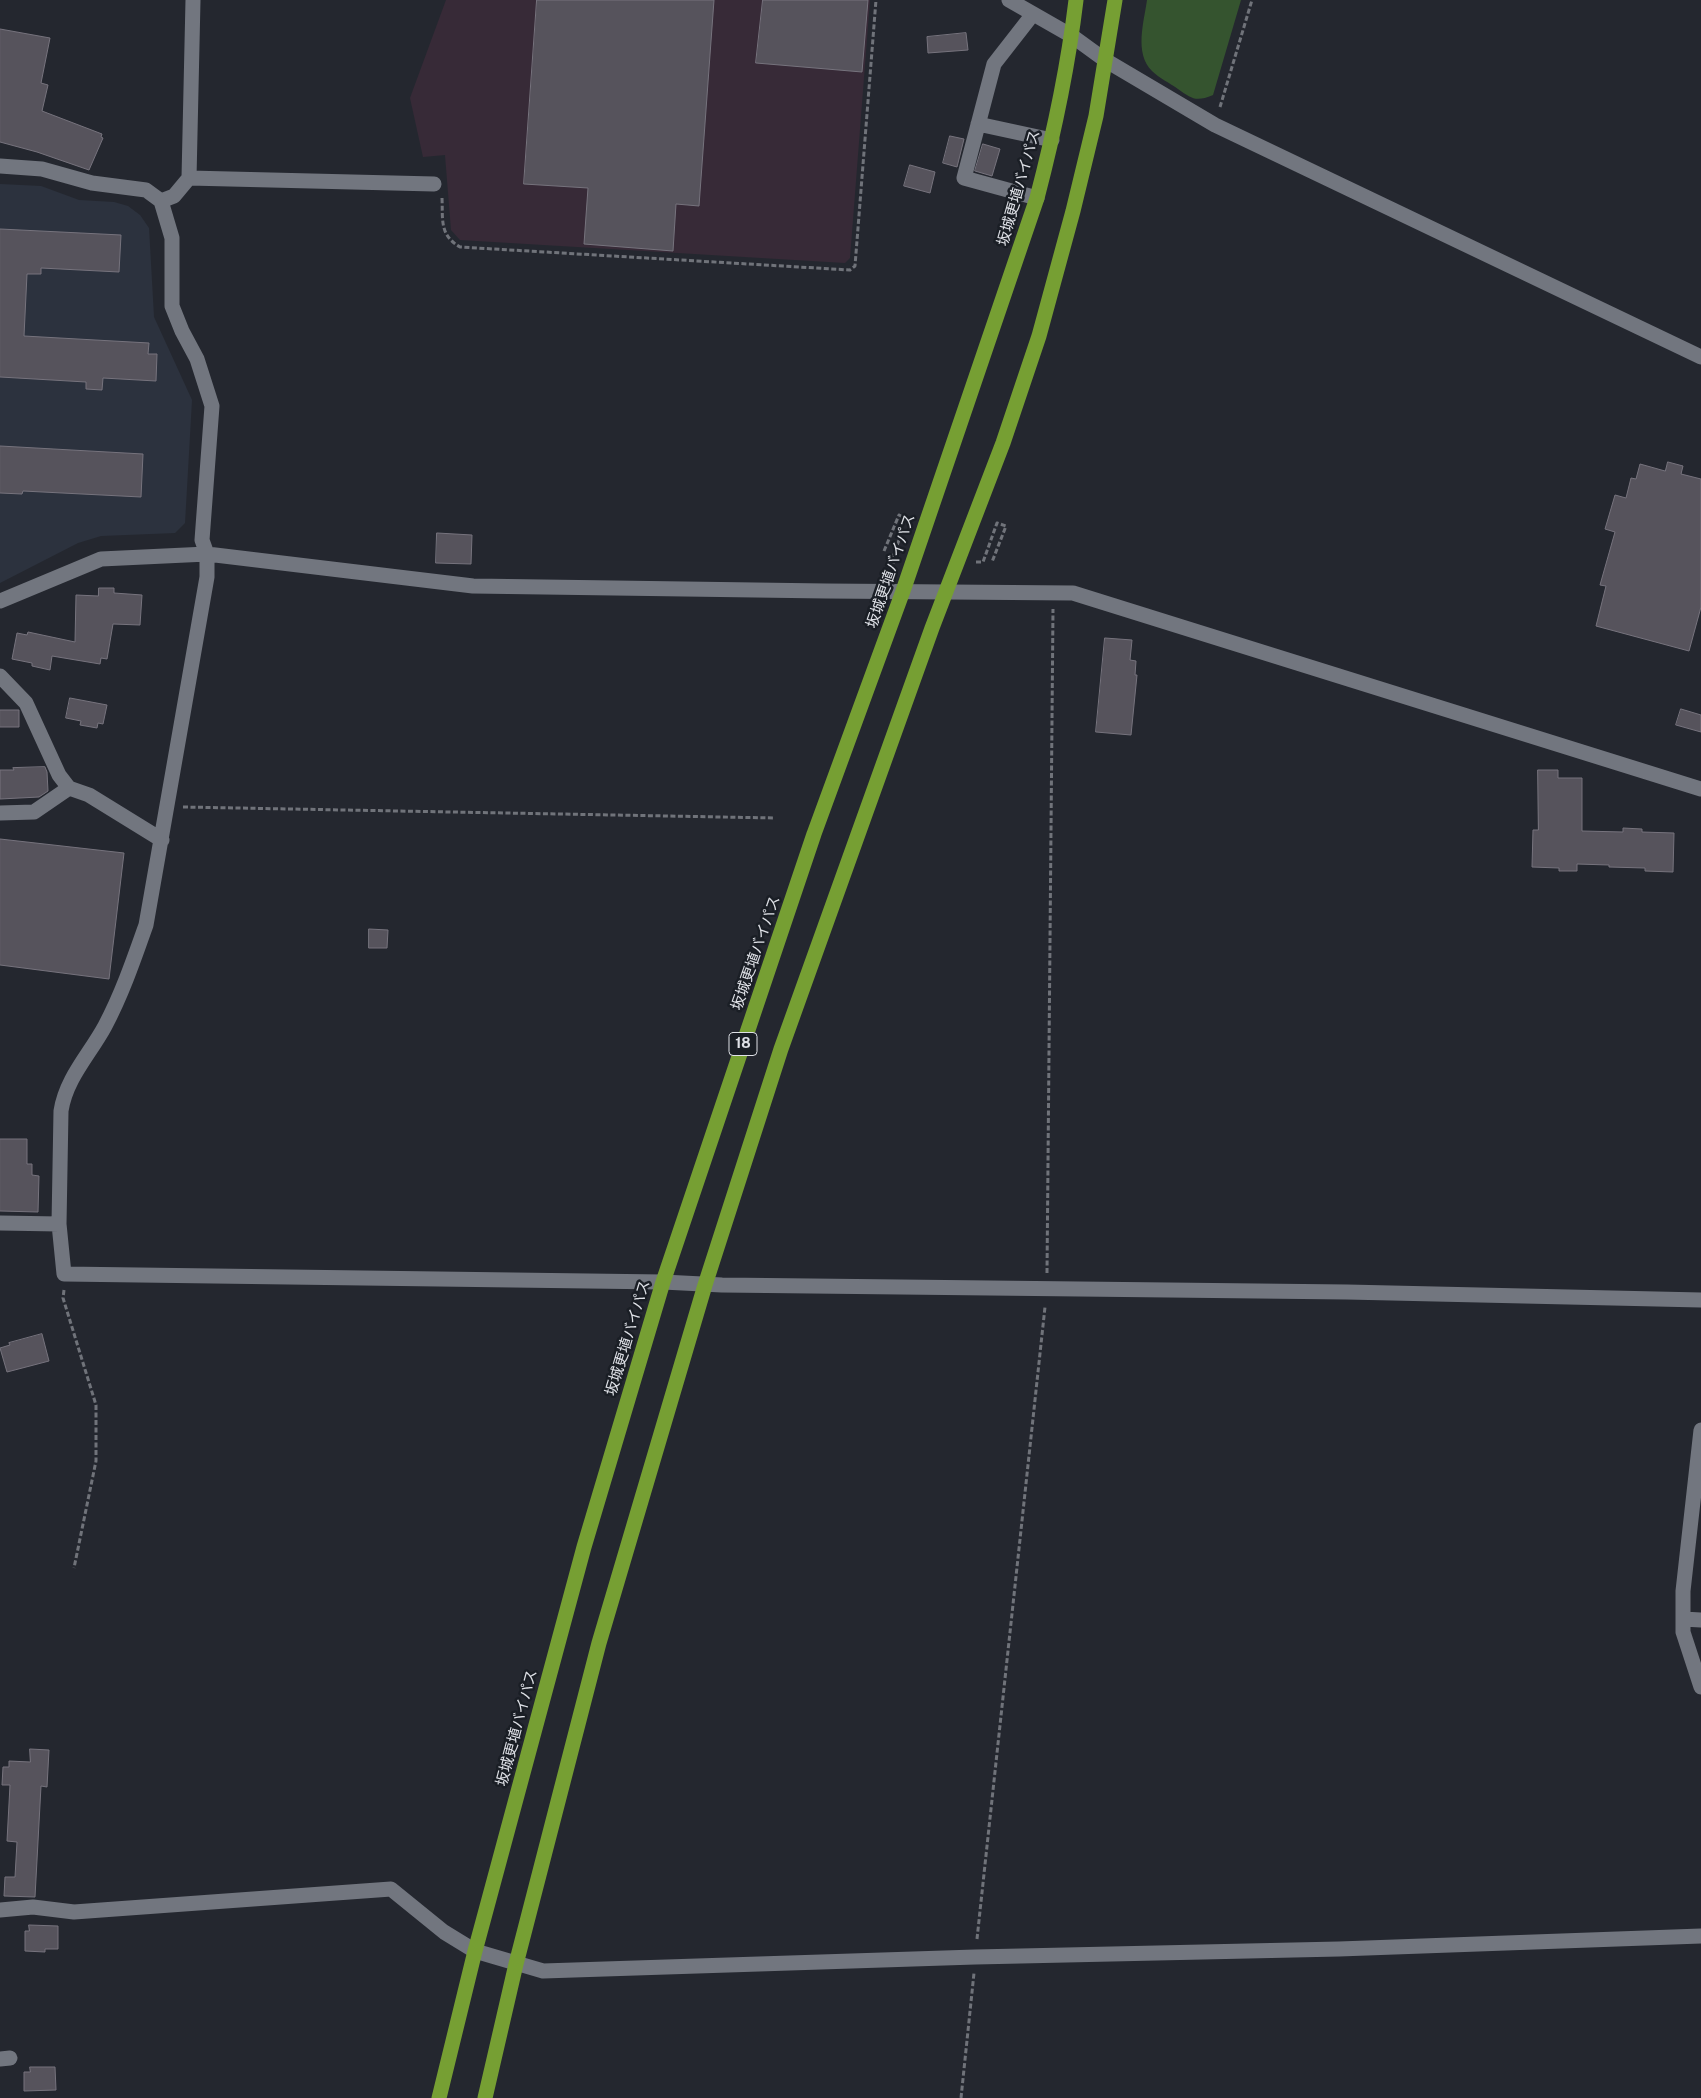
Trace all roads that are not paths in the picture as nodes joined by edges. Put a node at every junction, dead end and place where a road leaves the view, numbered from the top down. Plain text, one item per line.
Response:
1 (193, 0) edge
2 (1009, 0) edge
3 (1076, 0) edge
4 (1115, 0) edge
5 (1033, 14) junction
6 (1072, 36) junction
7 (1105, 60) junction
8 (978, 124) junction
9 (1052, 140) junction
10 (0, 166) edge
11 (190, 178) junction
12 (434, 184) road end
13 (1037, 198) junction
14 (161, 201) junction
15 (1701, 357) edge
16 (208, 554) junction
17 (902, 591) junction
18 (947, 591) junction
19 (0, 601) edge
20 (0, 676) edge
21 (69, 788) junction
22 (1701, 789) edge
23 (0, 813) edge
24 (162, 840) junction
25 (0, 1223) edge
26 (59, 1224) junction
27 (663, 1282) junction
28 (705, 1285) junction
29 (1701, 1300) edge
30 (1701, 1430) edge
31 (1683, 1619) junction
32 (1701, 1620) edge
33 (1701, 1687) edge
34 (0, 1910) edge
35 (1701, 1936) edge
36 (475, 1951) junction
37 (516, 1964) junction
38 (439, 2098) edge
39 (485, 2098) edge

1 - 11 street
2 - 5 street
3 - 6 highway, 坂城更埴バイパス / 18
4 - 7 highway, 18
5 - 6 street
5 - 8 street
6 - 7 street
6 - 9 highway, 坂城更埴バイパス / 18
7 - 15 street
7 - 18 highway, 18
8 - 9 street
8 - 13 street
9 - 13 highway, 坂城更埴バイパス / 18
10 - 14 street
11 - 12 street
11 - 14 street
13 - 17 highway, 坂城更埴バイパス / 18
14 - 16 street
16 - 17 street
16 - 19 street
16 - 24 street
17 - 18 street
17 - 27 highway, 坂城更埴バイパス / 18
18 - 22 street
18 - 28 highway, 18
20 - 21 street
21 - 23 street
21 - 24 street
24 - 26 street
25 - 26 street
26 - 27 street
27 - 28 street
27 - 36 highway, 坂城更埴バイパス / 18
28 - 29 street
28 - 37 highway, 18
30 - 31 street
31 - 32 street
31 - 33 street
34 - 36 street
35 - 37 street
36 - 37 street
36 - 38 highway, 坂城更埴バイパス / 18
37 - 39 highway, 18

